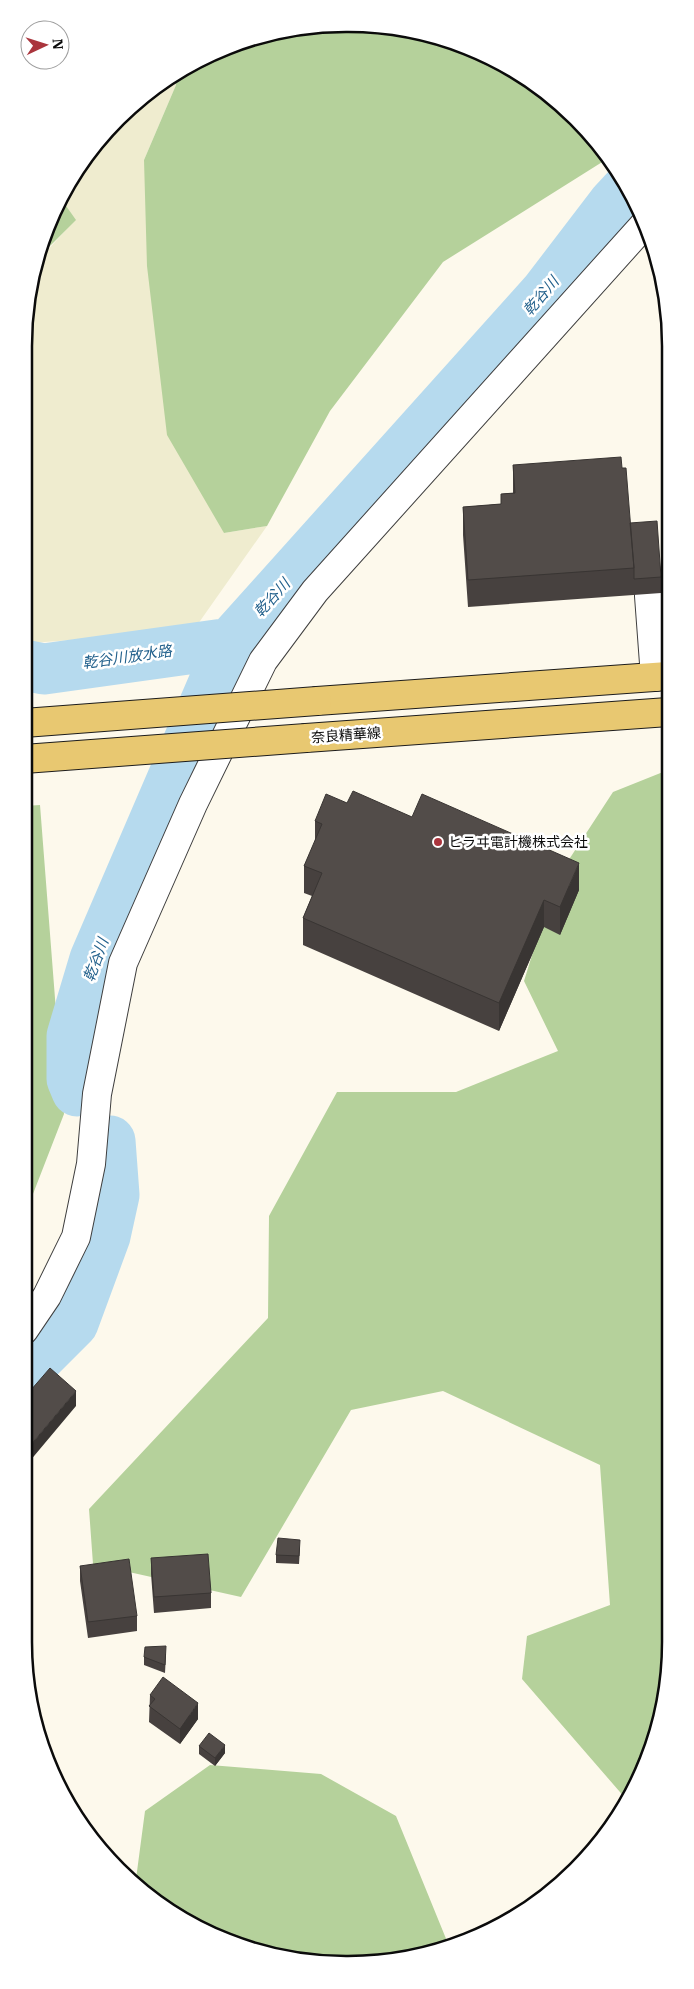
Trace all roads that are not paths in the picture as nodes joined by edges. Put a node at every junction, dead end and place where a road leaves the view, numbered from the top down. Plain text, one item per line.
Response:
1 (639, 231) edge
2 (649, 596) tunnel mouth
3 (661, 677) edge
4 (662, 712) edge
5 (32, 722) edge
6 (32, 758) edge
7 (32, 1318) edge

1 - 7 street
2 - 3 street
3 - 5 main road, bridge
4 - 6 main road, 奈良精華線, bridge

